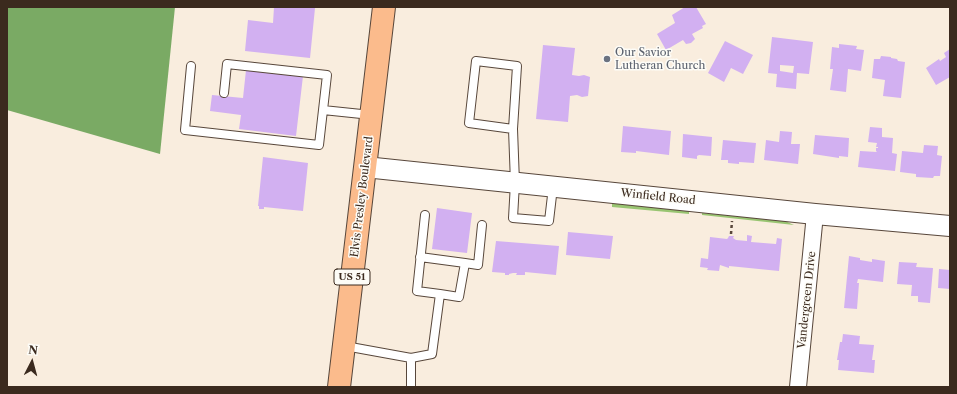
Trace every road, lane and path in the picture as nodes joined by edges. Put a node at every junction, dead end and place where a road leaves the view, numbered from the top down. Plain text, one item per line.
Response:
1 (384, 7) edge
2 (191, 66) dead end
3 (224, 93) dead end
4 (324, 110) junction
5 (372, 115) junction
6 (513, 129) junction
7 (366, 167) junction
8 (515, 183) junction
9 (553, 186) junction
10 (815, 214) junction
11 (425, 215) dead end
12 (726, 220) dead end
13 (732, 220) junction
14 (739, 221) dead end
15 (482, 225) dead end
16 (950, 226) edge
17 (731, 234) dead end
18 (420, 257) junction
19 (465, 263) junction
20 (440, 294) junction
21 (344, 346) junction
22 (411, 358) junction
23 (339, 387) edge
24 (411, 387) edge
25 (798, 387) edge

1 - 5 main road, Elvis Presley Boulevard / US 51
2 - 4 lane
3 - 4 lane
4 - 5 lane
5 - 7 main road, Elvis Presley Boulevard / US 51
6 - 6 lane
6 - 8 lane
7 - 8 street, Winfield Road
7 - 21 main road, Elvis Presley Boulevard / US 51
8 - 9 street, Winfield Road
8 - 9 lane
9 - 10 street, Winfield Road
10 - 16 street, Winfield Road
10 - 25 street, Vandergreen Drive
11 - 18 lane
12 - 13 path
13 - 14 path
13 - 17 path
15 - 19 lane
18 - 19 lane
18 - 20 lane
19 - 20 lane
20 - 22 lane
21 - 22 lane
21 - 23 main road, Elvis Presley Boulevard / US 51
22 - 24 lane

